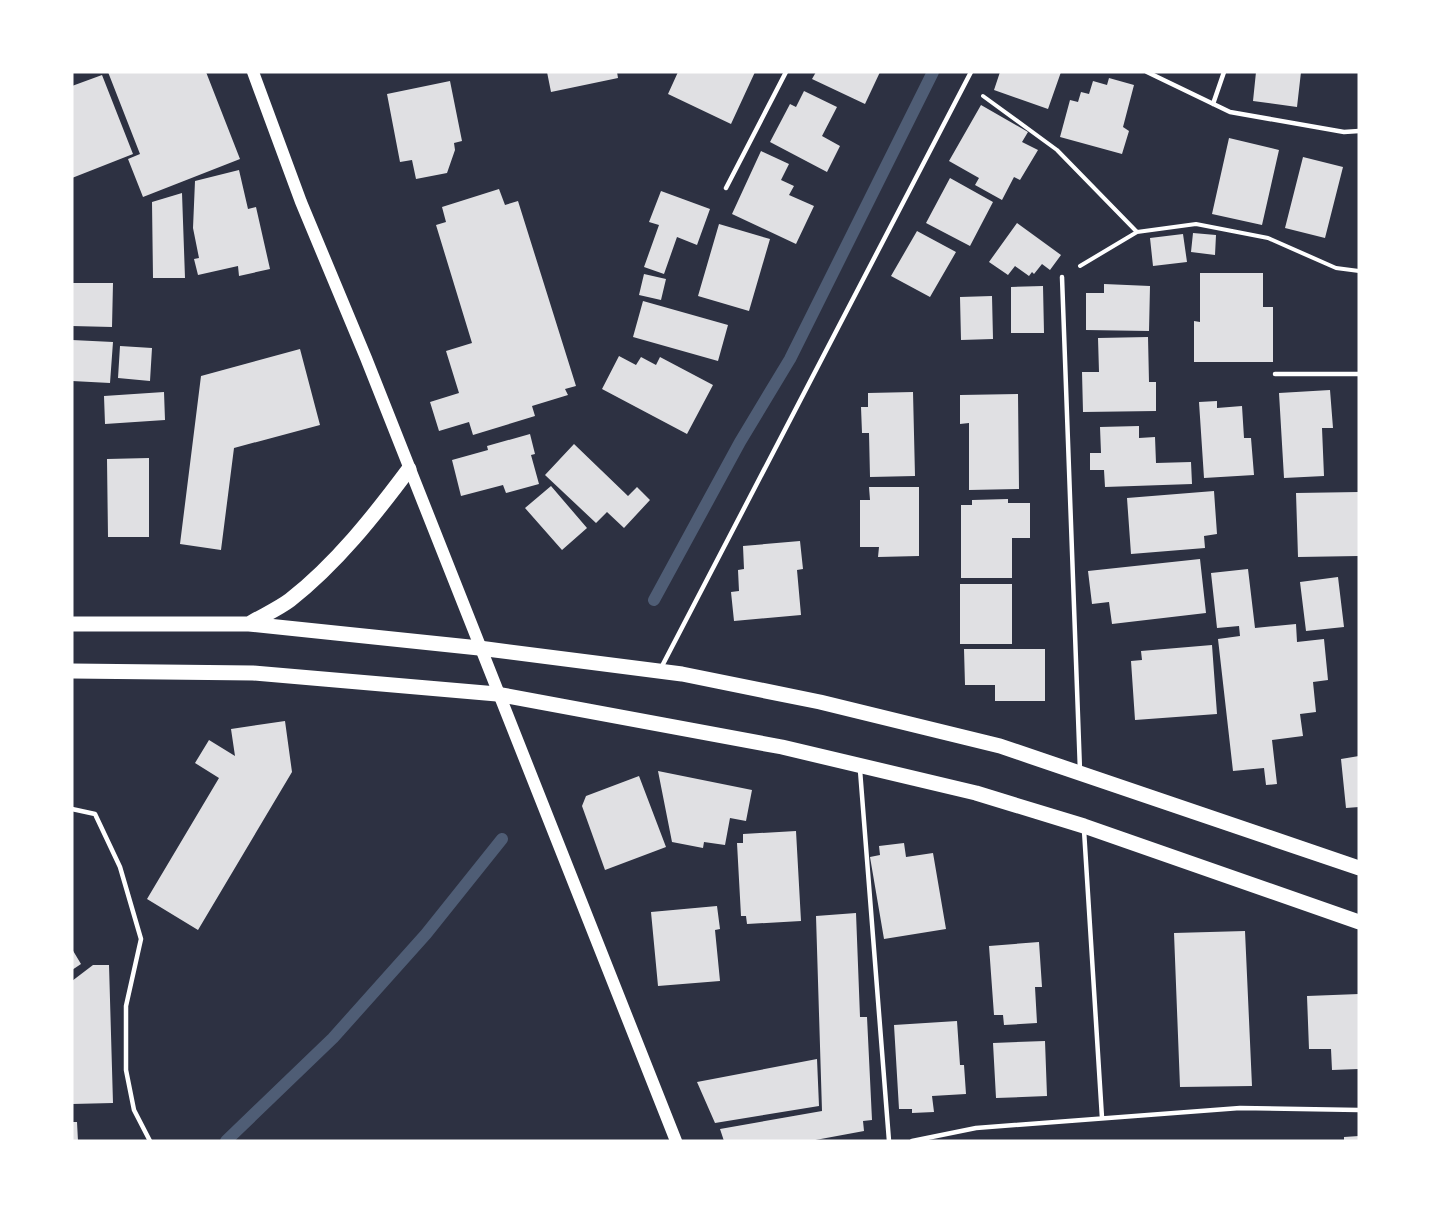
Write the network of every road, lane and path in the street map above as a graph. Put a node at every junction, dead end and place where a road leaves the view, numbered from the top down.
1 (253, 72) edge
2 (786, 72) edge
3 (971, 72) edge
4 (1147, 72) edge
5 (1224, 72) edge
6 (965, 82) junction
7 (1213, 104) junction
8 (1359, 131) edge
9 (726, 188) dead end
10 (1137, 232) junction
11 (1359, 271) edge
12 (1062, 277) joint
13 (1275, 374) dead end
14 (1359, 374) edge
15 (409, 469) junction
16 (72, 624) edge
17 (249, 624) junction
18 (479, 648) junction
19 (72, 671) edge
20 (659, 671) junction
21 (497, 694) junction
22 (860, 765) junction
23 (1081, 773) junction
24 (72, 809) edge
25 (1084, 826) junction
26 (1359, 868) edge
27 (1359, 922) edge
28 (1359, 1110) edge
29 (1102, 1118) junction
30 (150, 1141) edge
31 (676, 1141) edge
32 (889, 1141) edge
33 (912, 1141) edge

1 - 15 main road
2 - 9 lane
3 - 6 lane
4 - 7 lane
5 - 7 lane
6 - 10 path
6 - 20 lane
7 - 8 lane
10 - 11 path
10 - 12 path
12 - 23 lane
13 - 14 lane
15 - 17 main road
15 - 18 main road
16 - 17 main road
17 - 18 main road
18 - 20 main road
18 - 21 main road
19 - 21 main road
20 - 23 main road
21 - 22 main road
21 - 31 main road
22 - 25 main road
22 - 32 lane
23 - 26 main road
24 - 30 lane
25 - 27 main road
25 - 29 lane
28 - 29 lane
29 - 33 lane

